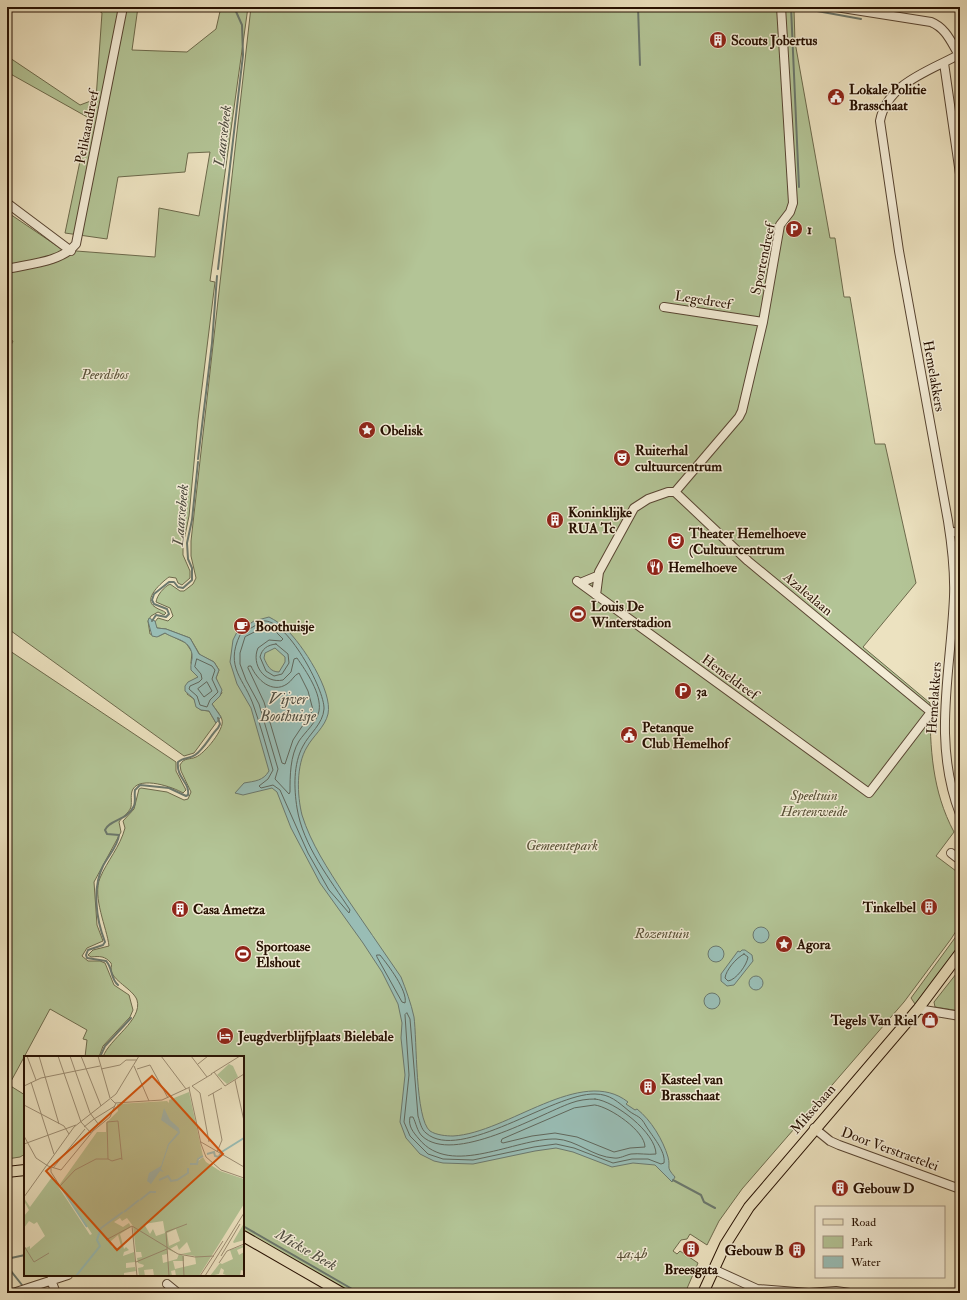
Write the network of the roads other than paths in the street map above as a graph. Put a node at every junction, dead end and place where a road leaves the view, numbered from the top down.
1 (124, 7) edge
2 (836, 7) edge
3 (781, 9) edge
4 (959, 54) edge
5 (944, 63) junction
6 (960, 174) edge
7 (7, 203) edge
8 (71, 251) junction
9 (7, 269) edge
10 (664, 307) dead end
11 (763, 322) junction
12 (675, 492) junction
13 (960, 531) edge
14 (950, 533) junction
15 (597, 576) junction
16 (596, 595) junction
17 (951, 640) junction
18 (960, 641) edge
19 (931, 712) junction
20 (944, 712) junction
21 (960, 814) edge
22 (951, 853) dead end
23 (960, 860) edge
24 (960, 953) edge
25 (918, 1009) junction
26 (960, 1016) edge
27 (814, 1128) junction
28 (24, 1170) edge
29 (7, 1172) edge
30 (960, 1189) edge
31 (244, 1237) edge
32 (713, 1269) junction
33 (65, 1276) edge
34 (51, 1280) junction
35 (167, 1284) dead end
36 (13, 1293) edge
37 (56, 1293) edge
38 (178, 1293) edge
39 (342, 1293) edge
40 (703, 1293) edge
41 (850, 1293) edge

1 - 8 street, Pelikaandreef
2 - 4 street
3 - 11 street, Sportendreef
4 - 5 street, Hemelakkers
5 - 6 street
5 - 14 street, Hemelakkers
7 - 8 street
8 - 9 street
10 - 11 street, Legedreef
11 - 12 street, Sportendreef
12 - 15 street
12 - 19 street, Azalealaan
13 - 14 street
14 - 17 street, Hemelakkers
15 - 16 street
15 - 16 street, Hemeldreef
16 - 19 street, Hemeldreef
17 - 18 street
17 - 20 street, Hemelakkers
19 - 20 street
20 - 21 street, Hemelakkers
22 - 23 street
24 - 25 main road, Miksebaan
25 - 26 street
25 - 27 main road, Miksebaan
27 - 30 street, Door Verstraetelei
27 - 32 main road, Miksebaan
28 - 29 main road
31 - 39 main road
32 - 40 main road, Miksebaan
32 - 41 street
33 - 34 street
34 - 36 street
34 - 37 street
35 - 38 street

